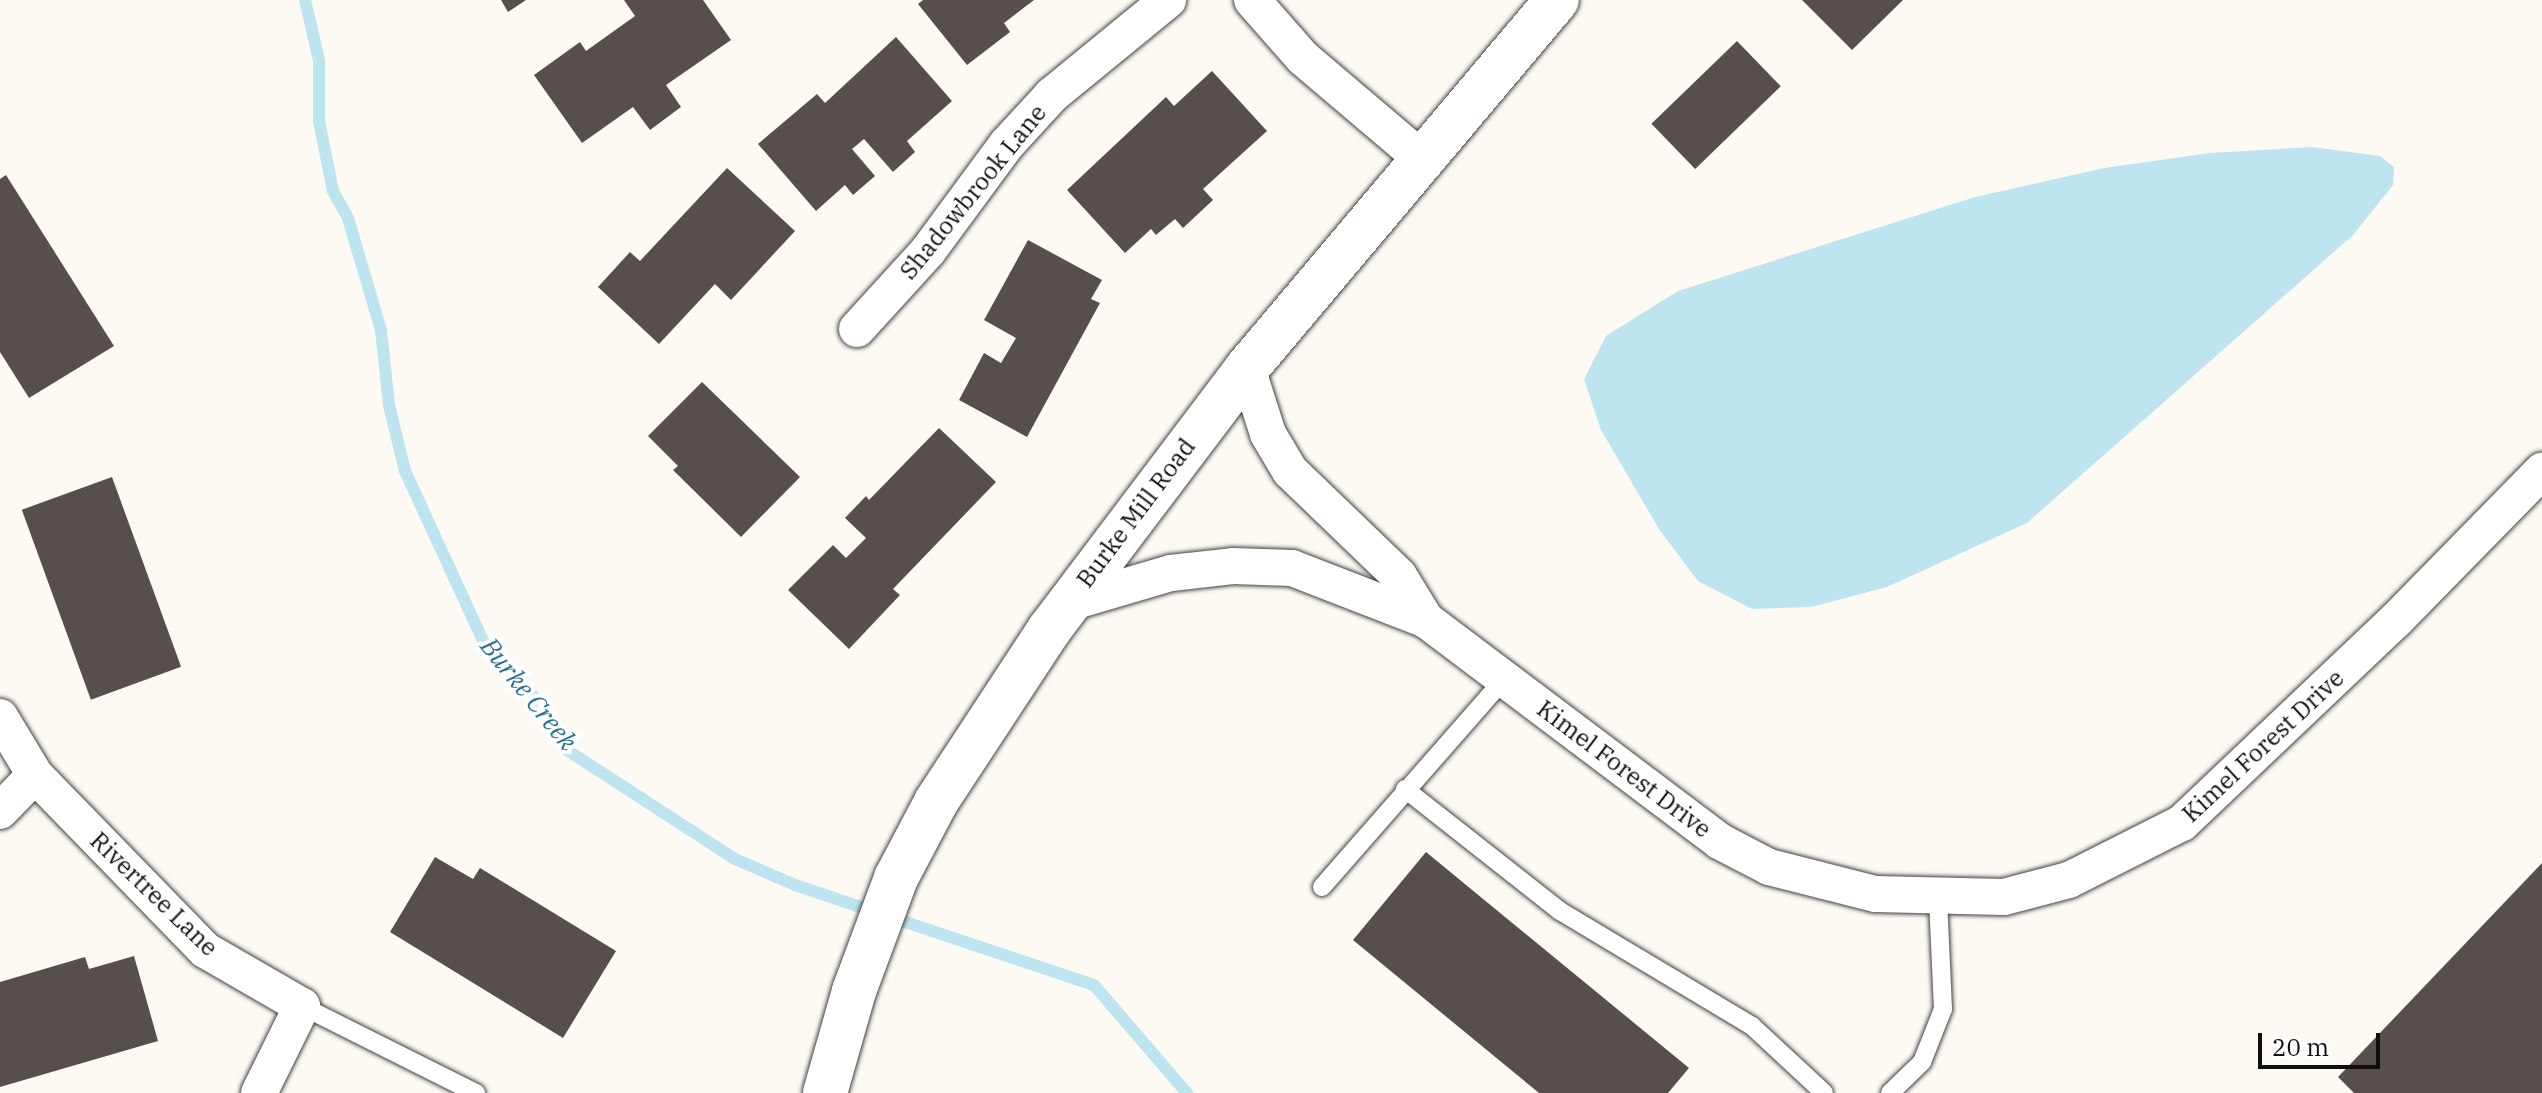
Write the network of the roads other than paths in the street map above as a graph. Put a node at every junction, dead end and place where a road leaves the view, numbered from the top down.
1 (1168, 0) edge
2 (1252, 0) edge
3 (1557, 0) edge
4 (1422, 159) junction
5 (857, 329) dead end
6 (1247, 368) junction
7 (2542, 471) edge
8 (1069, 603) junction
9 (1426, 620) junction
10 (1505, 678) junction
11 (0, 717) edge
12 (35, 775) junction
13 (1405, 789) junction
14 (0, 811) edge
15 (1322, 887) dead end
16 (1938, 899) junction
17 (302, 1006) junction
18 (259, 1093) edge
19 (476, 1093) edge
20 (825, 1093) edge
21 (1824, 1093) edge
22 (1890, 1093) edge

1 - 5 street, Shadowbrook Lane
2 - 4 street
3 - 4 street, Burke Mill Road
4 - 6 street, Burke Mill Road
6 - 8 street, Burke Mill Road
6 - 9 street, Kimel Forest Drive
7 - 16 street, Kimel Forest Drive
8 - 9 street, Kimel Forest Drive
8 - 20 street, Burke Mill Road
9 - 10 street, Kimel Forest Drive
10 - 13 lane
10 - 16 street, Kimel Forest Drive
11 - 12 street, Rivertree Lane
12 - 14 street
12 - 17 street, Rivertree Lane
13 - 15 lane
13 - 21 lane
16 - 22 lane
17 - 18 street
17 - 19 lane

